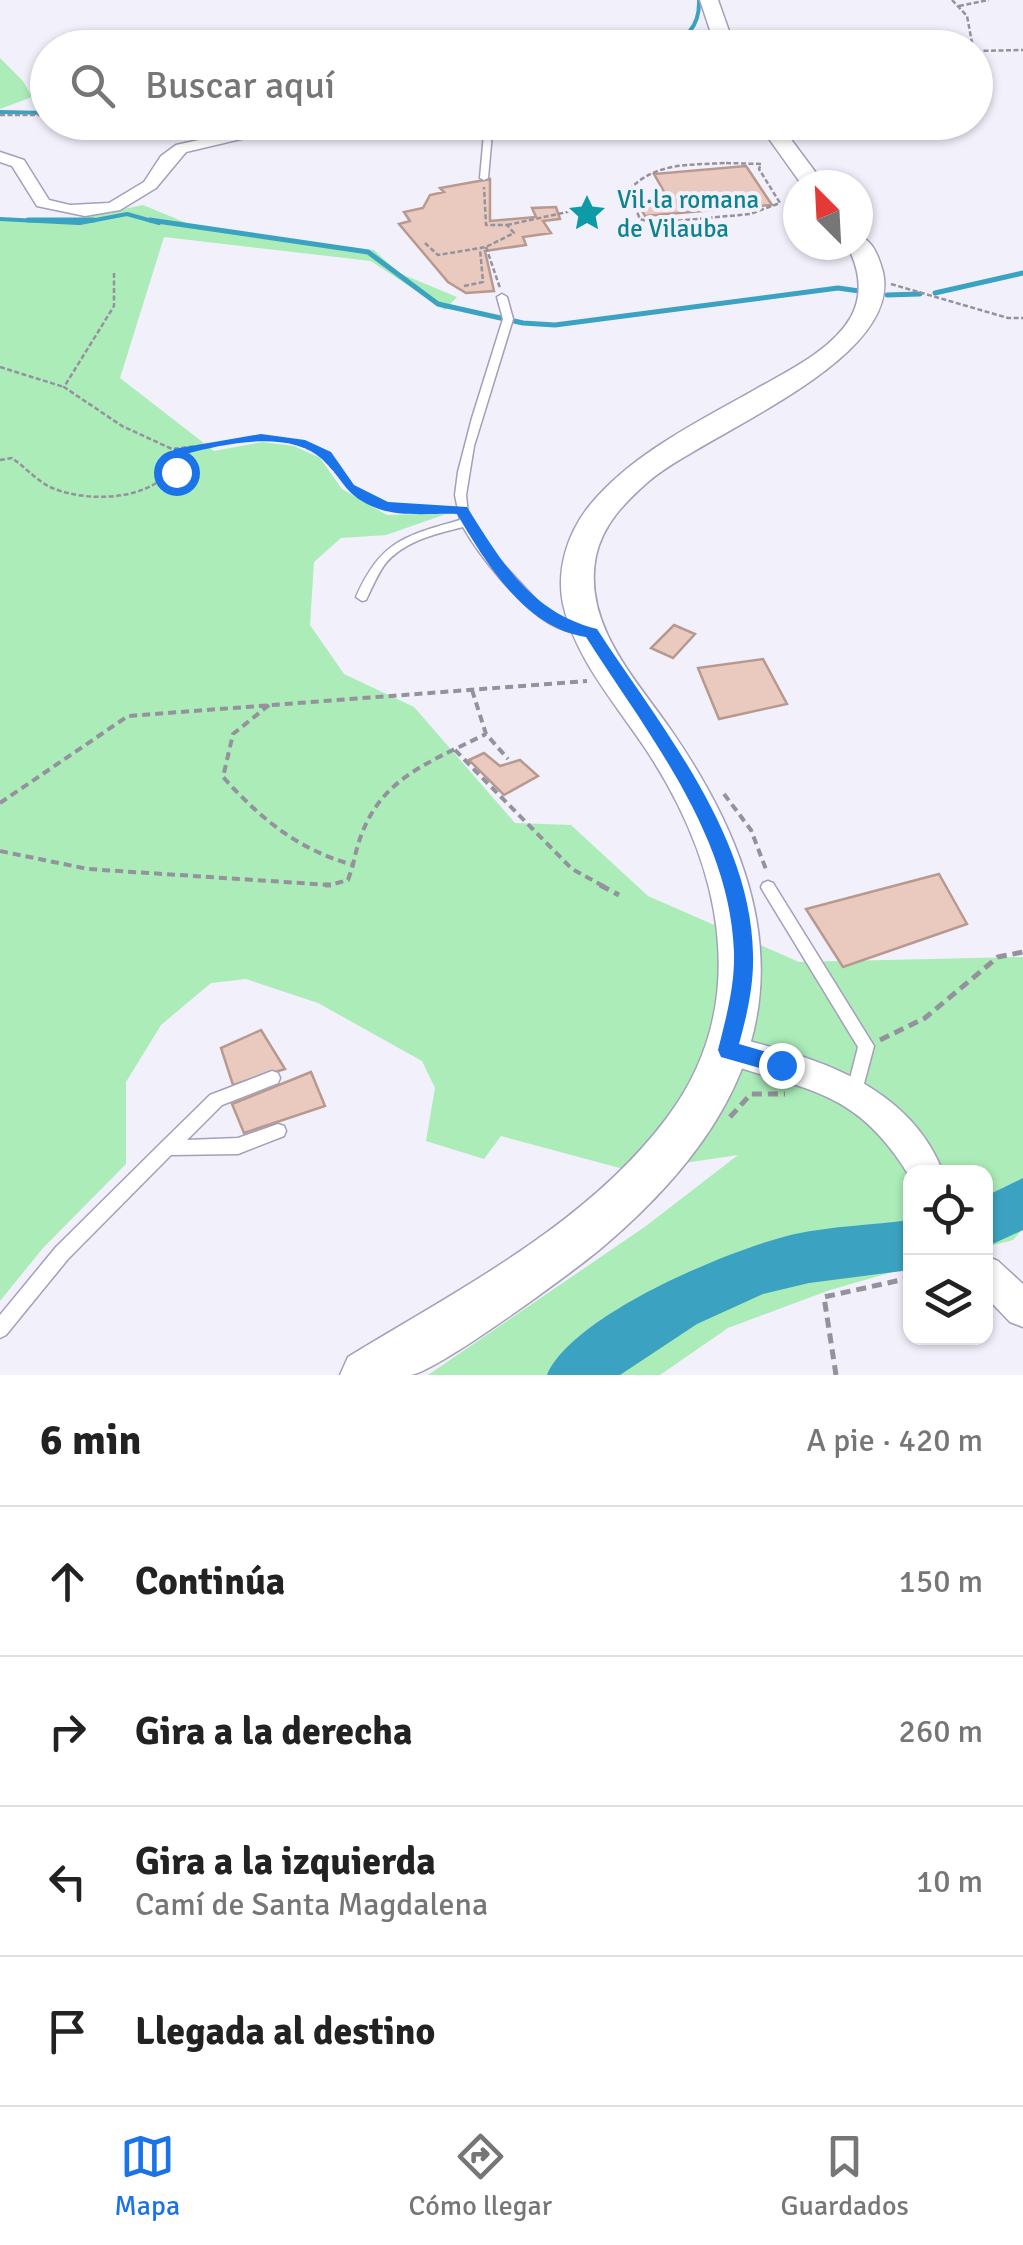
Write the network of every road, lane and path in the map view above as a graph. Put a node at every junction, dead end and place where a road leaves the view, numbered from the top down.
1 (710, 0) edge
2 (952, 0) edge
3 (989, 0) edge
4 (959, 6) junction
5 (720, 30) edge
6 (971, 30) edge
7 (993, 50) edge
8 (1023, 50) edge
9 (0, 115) edge
10 (30, 115) edge
11 (219, 140) edge
12 (487, 140) edge
13 (770, 140) edge
14 (0, 158) edge
15 (770, 159) dead end
16 (761, 164) junction
17 (799, 170) edge
18 (484, 178) joint
19 (582, 209) dead end
20 (507, 225) junction
21 (425, 242) dead end
22 (483, 247) junction
23 (864, 260) edge
24 (114, 273) dead end
25 (872, 280) junction
26 (464, 286) dead end
27 (502, 297) joint
28 (1023, 318) edge
29 (0, 367) edge
30 (64, 387) junction
31 (179, 452) junction
32 (0, 460) edge
33 (464, 516) junction
34 (362, 596) dead end
35 (591, 633) junction
36 (614, 674) junction
37 (472, 690) junction
38 (270, 705) junction
39 (486, 734) junction
40 (455, 750) junction
41 (508, 760) dead end
42 (0, 803) edge
43 (0, 851) edge
44 (353, 865) junction
45 (768, 887) dead end
46 (619, 895) dead end
47 (1023, 952) edge
48 (866, 1046) junction
49 (728, 1050) junction
50 (272, 1078) dead end
51 (856, 1090) junction
52 (799, 1094) dead end
53 (728, 1118) dead end
54 (278, 1131) dead end
55 (166, 1148) junction
56 (921, 1165) edge
57 (903, 1279) edge
58 (993, 1280) edge
59 (1023, 1309) edge
60 (0, 1329) edge
61 (366, 1375) edge
62 (836, 1375) edge

1 - 5 street
2 - 4 path
3 - 4 path
4 - 6 path
7 - 8 path
9 - 10 path
11 - 14 street
12 - 18 lane
13 - 17 street
15 - 16 path
16 - 16 path
18 - 20 path
19 - 20 path
20 - 22 path
21 - 22 path
22 - 26 path
22 - 27 path
23 - 25 street
24 - 30 path
25 - 28 path
25 - 35 street
27 - 33 lane
29 - 30 path
30 - 31 path
31 - 32 path
31 - 33 path
33 - 34 lane
33 - 35 lane
35 - 36 street
36 - 37 path
36 - 49 street
37 - 38 path
37 - 39 path
38 - 42 path
38 - 44 path
39 - 40 path
39 - 41 path
40 - 44 path
40 - 46 path
43 - 44 path
45 - 48 lane
47 - 48 path
48 - 51 lane
49 - 51 street
49 - 61 street
50 - 55 lane
51 - 56 street
52 - 53 path
54 - 55 lane
55 - 60 lane
57 - 62 path
58 - 59 street

